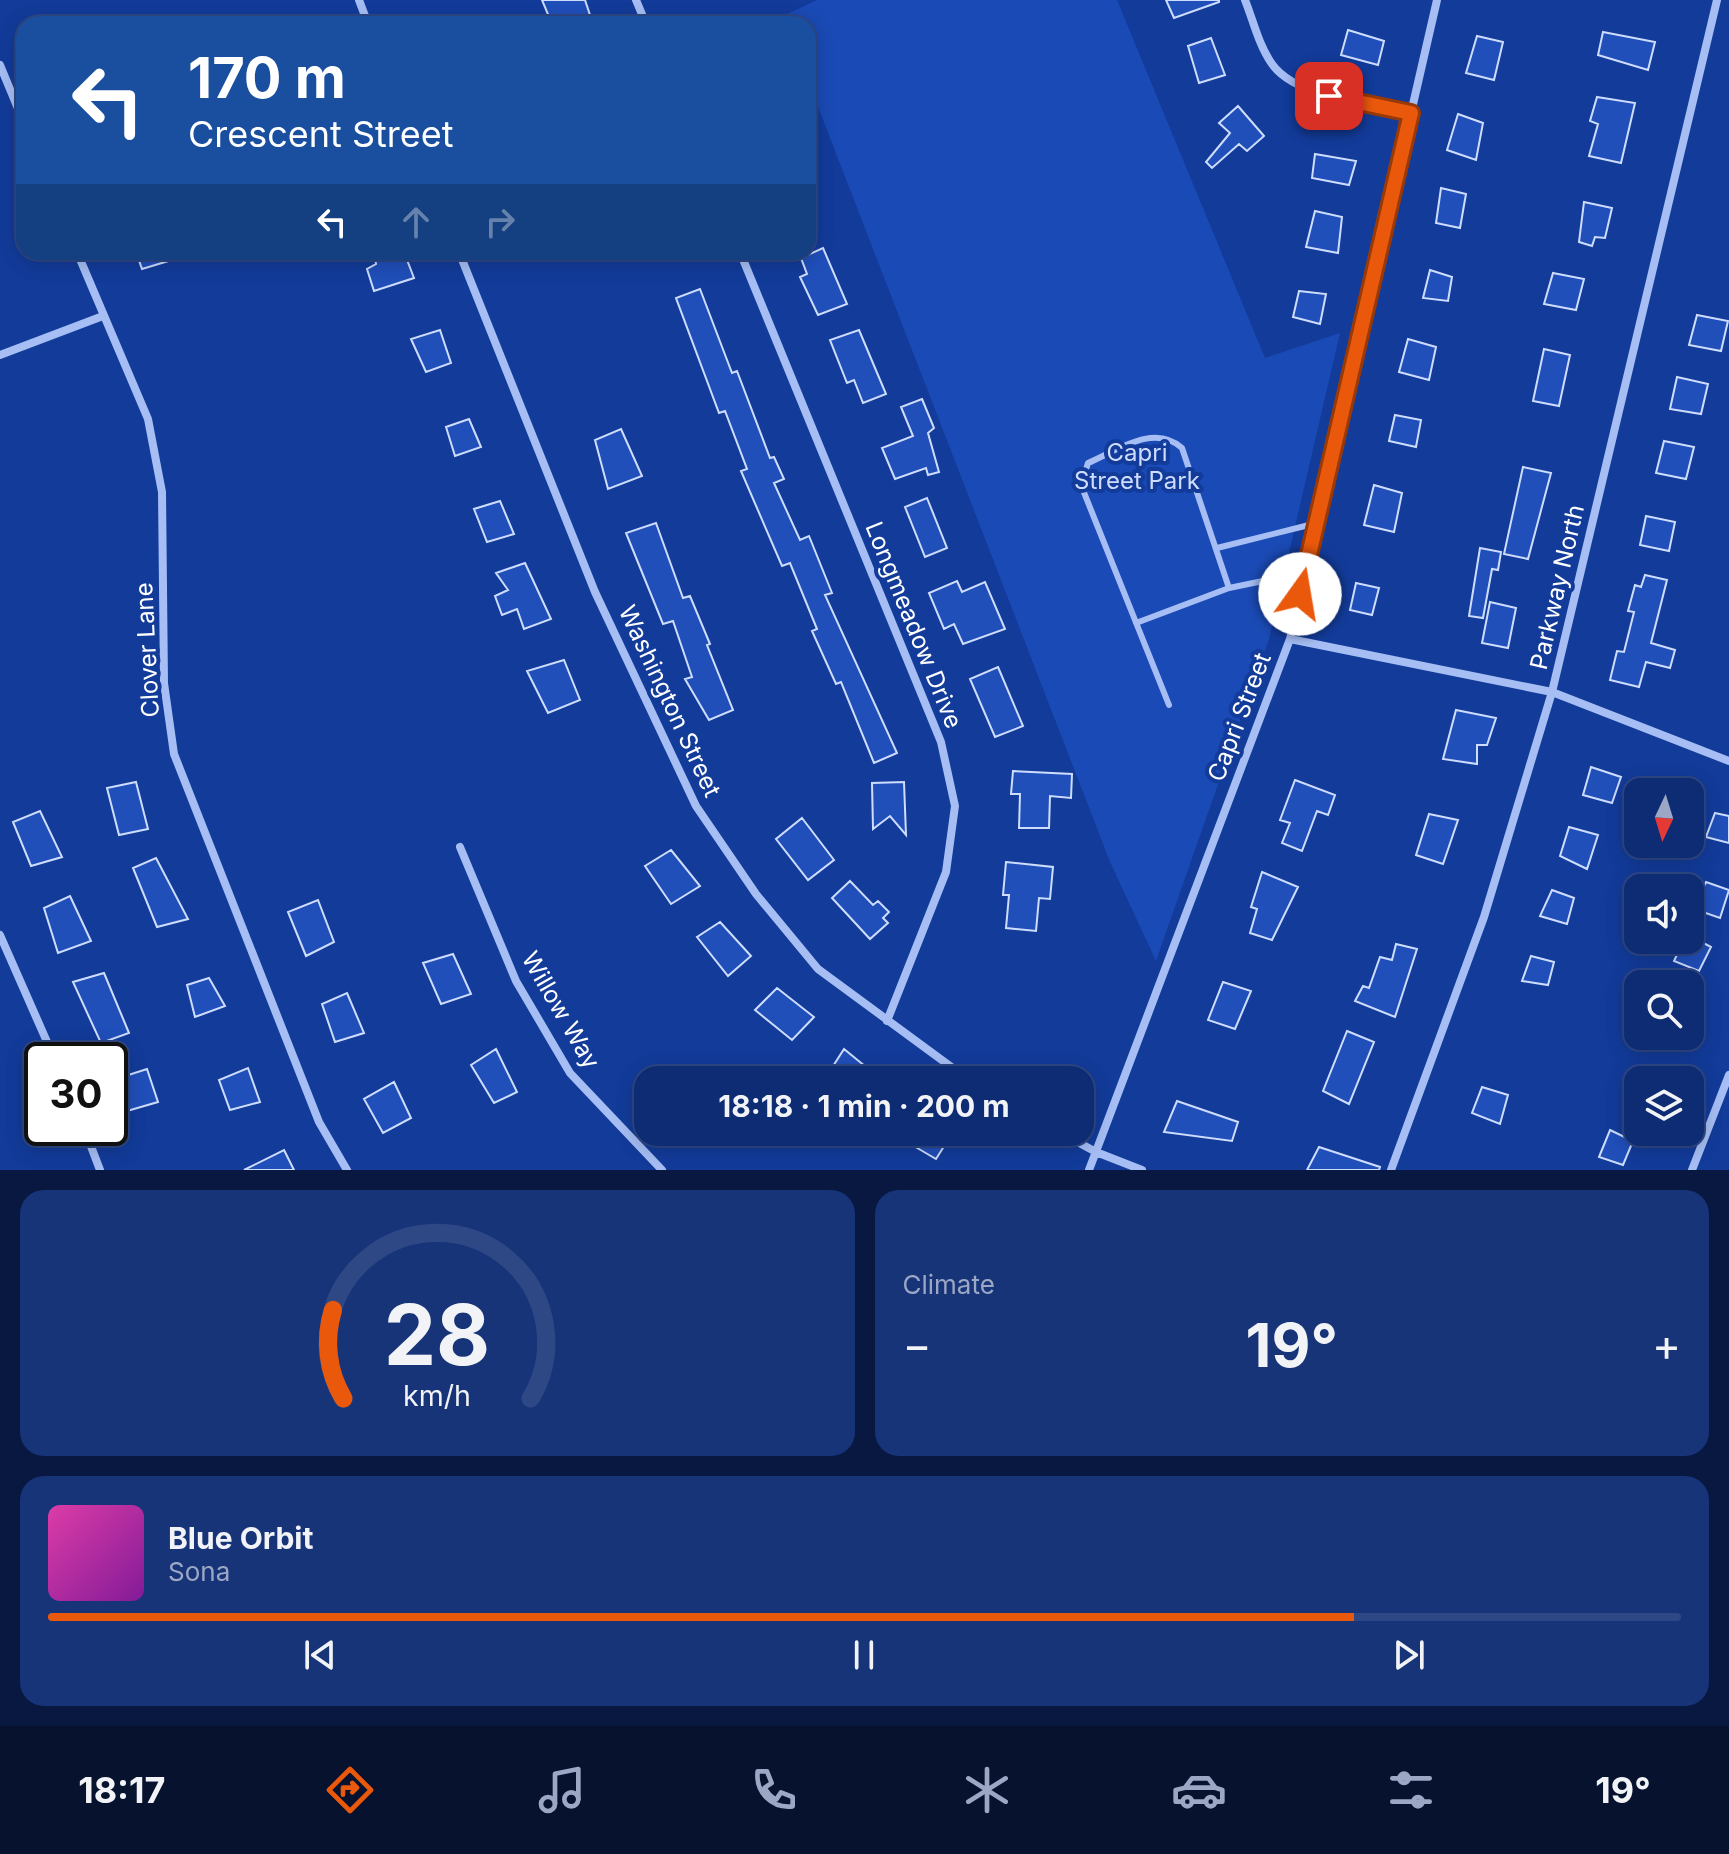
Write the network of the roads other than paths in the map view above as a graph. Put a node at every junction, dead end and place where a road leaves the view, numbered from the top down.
1 (1245, 0) edge
2 (1437, 0) edge
3 (1717, 0) edge
4 (0, 65) edge
5 (16, 104) edge
6 (1411, 113) junction
7 (80, 260) edge
8 (462, 260) edge
9 (743, 260) edge
10 (103, 316) junction
11 (0, 355) edge
12 (1317, 523) junction
13 (1217, 548) junction
14 (1306, 572) junction
15 (1229, 588) junction
16 (1136, 623) junction
17 (1290, 639) junction
18 (1552, 692) junction
19 (1169, 705) dead end
20 (1729, 761) edge
21 (460, 847) dead end
22 (0, 935) edge
23 (887, 1021) junction
24 (47, 1042) edge
25 (950, 1066) edge
26 (1729, 1075) edge
27 (91, 1146) edge
28 (1085, 1146) edge
29 (1096, 1152) junction
30 (100, 1170) edge
31 (347, 1170) edge
32 (662, 1170) edge
33 (1089, 1170) edge
34 (1142, 1170) edge
35 (1391, 1170) edge
36 (1692, 1170) edge

1 - 6 street
2 - 6 street, Capri Street
3 - 18 street, Parkway North
4 - 5 street
6 - 12 street, Capri Street
7 - 10 street, Clover Lane
8 - 23 street, Washington Street
9 - 23 street, Longmeadow Drive
10 - 11 street
10 - 31 street, Clover Lane
12 - 13 lane
12 - 14 street, Capri Street
13 - 15 lane
13 - 16 lane
14 - 15 lane
14 - 17 street, Capri Street
15 - 16 lane
16 - 19 lane
17 - 18 street
17 - 29 street, Capri Street
18 - 20 street
18 - 35 street, Parkway North
21 - 32 street, Willow Way
22 - 24 street
23 - 25 street, Washington Street
26 - 36 street
27 - 30 street
28 - 29 street
29 - 33 street, Capri Street
29 - 34 street

